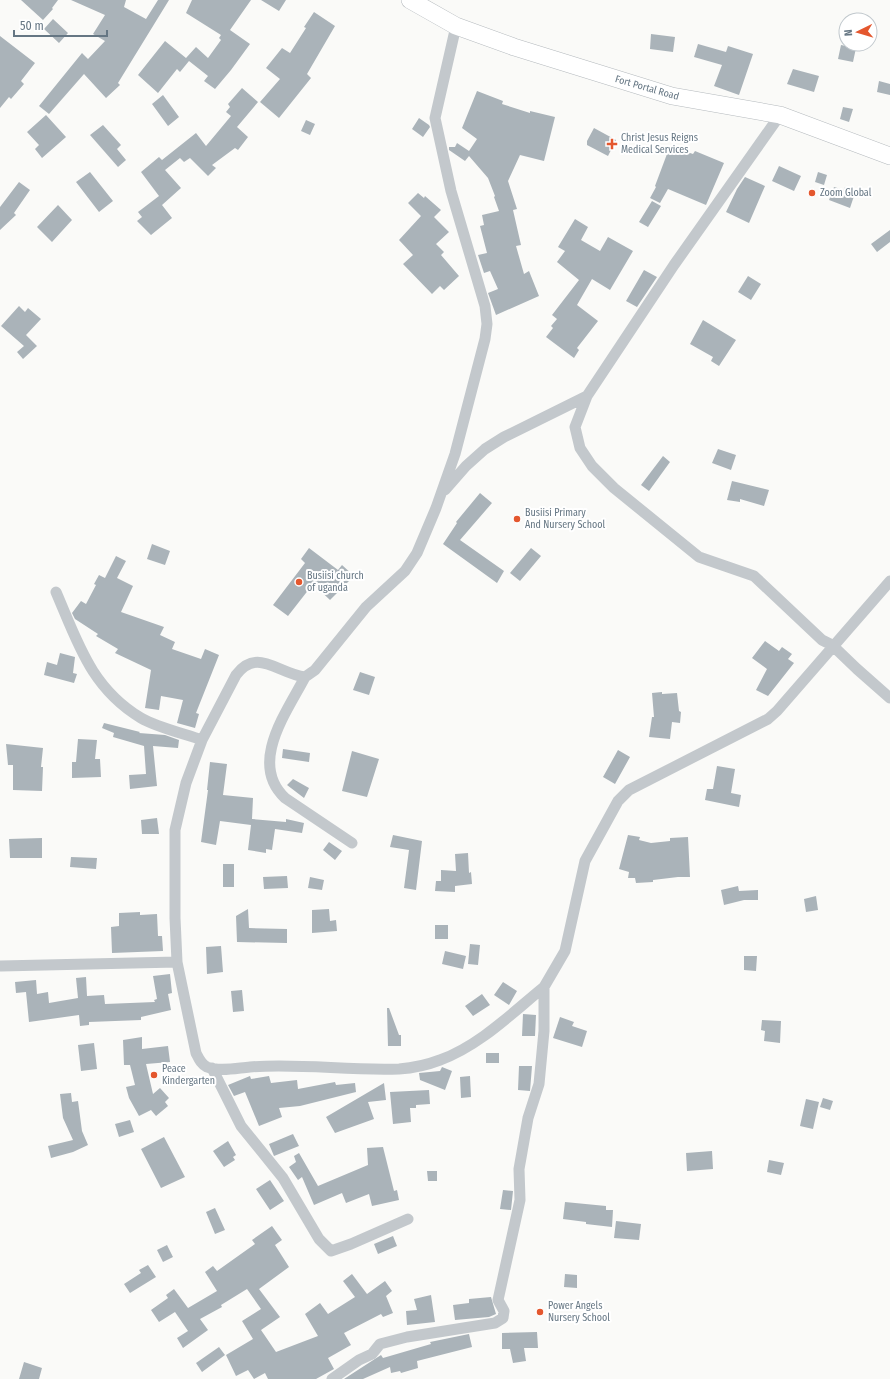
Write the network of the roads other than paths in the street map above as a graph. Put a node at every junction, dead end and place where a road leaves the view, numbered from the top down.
1 (410, 0) edge
2 (456, 26) junction
3 (780, 115) junction
4 (890, 156) edge
5 (587, 396) junction
6 (441, 495) junction
7 (890, 581) edge
8 (56, 592) dead end
9 (832, 645) junction
10 (305, 677) junction
11 (890, 698) edge
12 (202, 740) junction
13 (352, 843) dead end
14 (177, 962) junction
15 (1, 966) dead end
16 (544, 986) junction
17 (212, 1068) junction
18 (408, 1219) dead end
19 (332, 1379) edge

1 - 2 main road, Fort Portal Road
2 - 3 main road, Fort Portal Road
2 - 6 street
3 - 4 main road, Fort Portal Road
3 - 5 street
5 - 6 street
5 - 9 street
6 - 10 street
7 - 9 street
8 - 12 street
9 - 11 street
9 - 16 street
10 - 12 street
10 - 13 street
12 - 14 street
14 - 15 street
14 - 17 street
16 - 17 street
16 - 19 street
17 - 18 street

